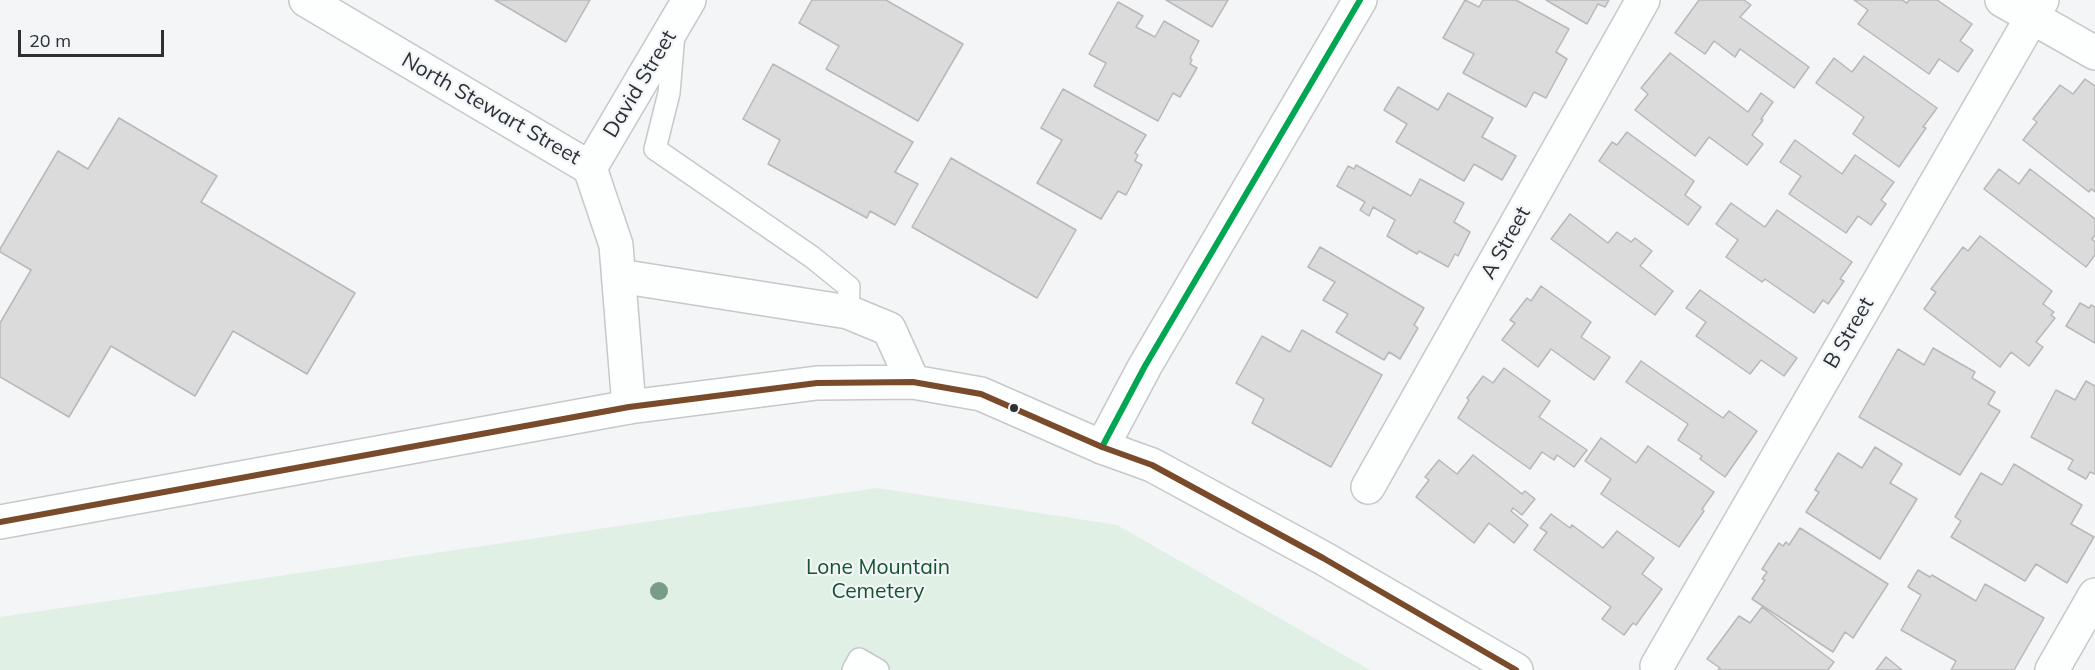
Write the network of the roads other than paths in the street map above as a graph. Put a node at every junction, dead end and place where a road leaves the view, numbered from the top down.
1 (306, 0) edge
2 (1360, 0) edge
3 (1643, 0) edge
4 (2002, 0) edge
5 (2037, 8) edge
6 (682, 12) edge
7 (2095, 53) edge
8 (590, 168) junction
9 (619, 276) junction
10 (848, 312) junction
11 (913, 382) junction
12 (629, 407) junction
13 (1102, 447) junction
14 (1368, 487) dead end
15 (0, 522) edge
16 (2095, 595) edge
17 (1657, 666) dead end
18 (853, 670) edge
19 (878, 670) edge
20 (1516, 670) edge
21 (2052, 670) edge

1 - 8 street, North Stewart Street
2 - 13 street
3 - 14 street, A Street
4 - 5 street
5 - 7 street
5 - 17 street, B Street
6 - 8 street, David Street
6 - 10 lane
8 - 9 street, North Stewart Street
9 - 10 street
9 - 12 street, North Stewart Street
10 - 11 street
11 - 12 street
11 - 13 street
12 - 15 street
13 - 20 street
16 - 21 street
18 - 19 lane

